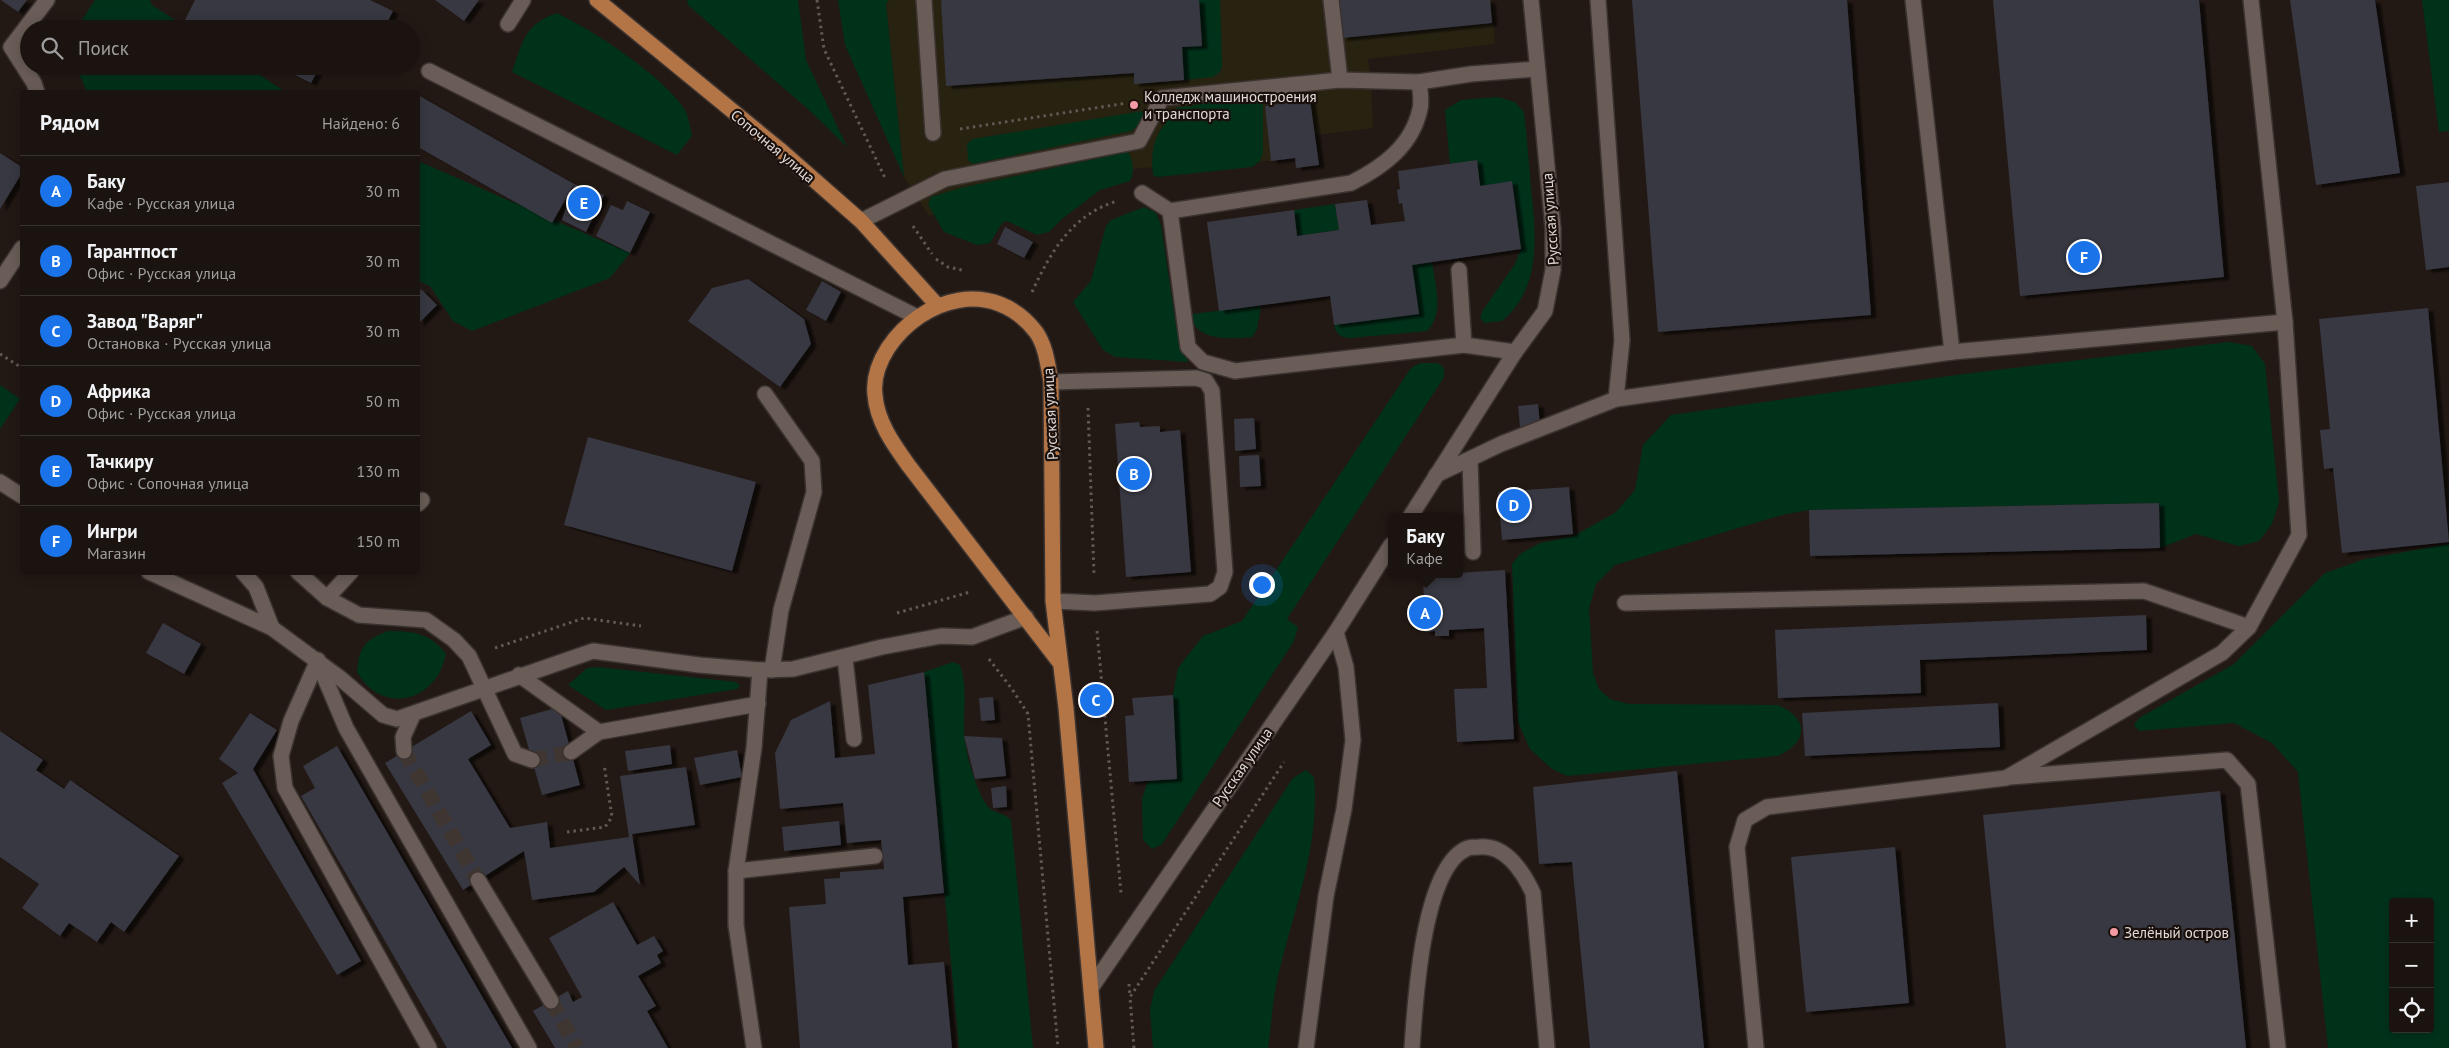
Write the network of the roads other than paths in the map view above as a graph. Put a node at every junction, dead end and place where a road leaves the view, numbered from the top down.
1 (47, 0) edge
2 (524, 0) edge
3 (597, 0) edge
4 (924, 0) edge
5 (1331, 0) edge
6 (1531, 0) edge
7 (1598, 0) edge
8 (1913, 0) edge
9 (2251, 0) edge
10 (28, 20) edge
11 (508, 24) dead end
12 (20, 29) edge
13 (6, 44) edge
14 (20, 64) edge
15 (1537, 69) junction
16 (429, 71) dead end
17 (28, 75) edge
18 (1340, 80) junction
19 (1420, 82) junction
20 (36, 90) edge
21 (933, 133) road end
22 (1142, 192) road end
23 (1170, 211) junction
24 (861, 221) junction
25 (20, 251) edge
26 (1459, 270) dead end
27 (0, 281) edge
28 (937, 305) junction
29 (917, 317) junction
30 (2285, 322) junction
31 (1464, 345) junction
32 (1515, 352) junction
33 (1952, 352) junction
34 (1051, 382) junction
35 (765, 394) dead end
36 (1616, 399) junction
37 (1470, 460) junction
38 (1436, 475) junction
39 (0, 482) edge
40 (20, 495) edge
41 (1412, 513) edge
42 (1388, 550) edge
43 (1473, 552) dead end
44 (156, 575) edge
45 (246, 575) edge
46 (301, 575) edge
47 (348, 575) edge
48 (327, 598) junction
49 (1053, 601) junction
50 (1625, 603) dead end
51 (1026, 618) junction
52 (2249, 627) junction
53 (272, 628) junction
54 (1336, 632) junction
55 (845, 658) junction
56 (318, 660) junction
57 (1060, 663) junction
58 (766, 670) junction
59 (519, 675) junction
60 (483, 687) junction
61 (758, 704) junction
62 (413, 715) junction
63 (599, 732) junction
64 (854, 739) dead end
65 (404, 751) tunnel mouth
66 (571, 752) tunnel mouth
67 (532, 760) tunnel mouth
68 (2006, 778) junction
69 (874, 856) dead end
70 (736, 871) junction
71 (478, 880) tunnel mouth
72 (1091, 988) junction
73 (551, 1001) tunnel mouth
74 (429, 1048) edge
75 (529, 1048) edge
76 (754, 1048) edge
77 (1096, 1048) edge
78 (1306, 1048) edge
79 (1412, 1048) edge
80 (1546, 1048) edge
81 (1756, 1048) edge
82 (2278, 1048) edge

1 - 10 street
2 - 11 street
3 - 24 main road, Сопочная улица
4 - 21 street
5 - 18 street
6 - 15 street, Русская улица
7 - 36 street
8 - 33 street
9 - 30 street
12 - 13 street
13 - 14 street
15 - 19 street
15 - 32 street, Русская улица
16 - 29 street
17 - 20 street
18 - 19 street
18 - 24 street
19 - 23 street
22 - 23 street
23 - 31 street
24 - 28 main road, Сопочная улица
25 - 27 street
26 - 31 street
28 - 29 main road, Русская улица
28 - 34 main road, Русская улица
29 - 51 main road, Русская улица
30 - 33 street
30 - 52 street
31 - 32 street
32 - 38 street, Русская улица
33 - 36 street
34 - 49 main road, Русская улица
34 - 49 street
35 - 58 street
36 - 37 street
37 - 38 street
37 - 43 street
38 - 41 street, Русская улица
39 - 40 street
42 - 54 street, Русская улица
44 - 53 street
45 - 53 street
46 - 48 street
47 - 48 street
48 - 60 street
49 - 57 main road, Русская улица
50 - 52 street
51 - 55 street
51 - 57 main road, Русская улица
52 - 68 street
53 - 56 street
54 - 72 street, Русская улица
54 - 78 street
55 - 58 street
55 - 64 street
56 - 62 street
56 - 74 street
56 - 75 street
57 - 72 main road, Русская улица
58 - 59 street
58 - 61 street
59 - 60 street
59 - 63 street
60 - 62 street
60 - 67 street
61 - 63 street
61 - 70 street
62 - 65 street
63 - 66 street
68 - 81 street
68 - 82 street
69 - 70 street
70 - 76 street
71 - 73 street
72 - 77 main road, Русская улица
79 - 80 street

